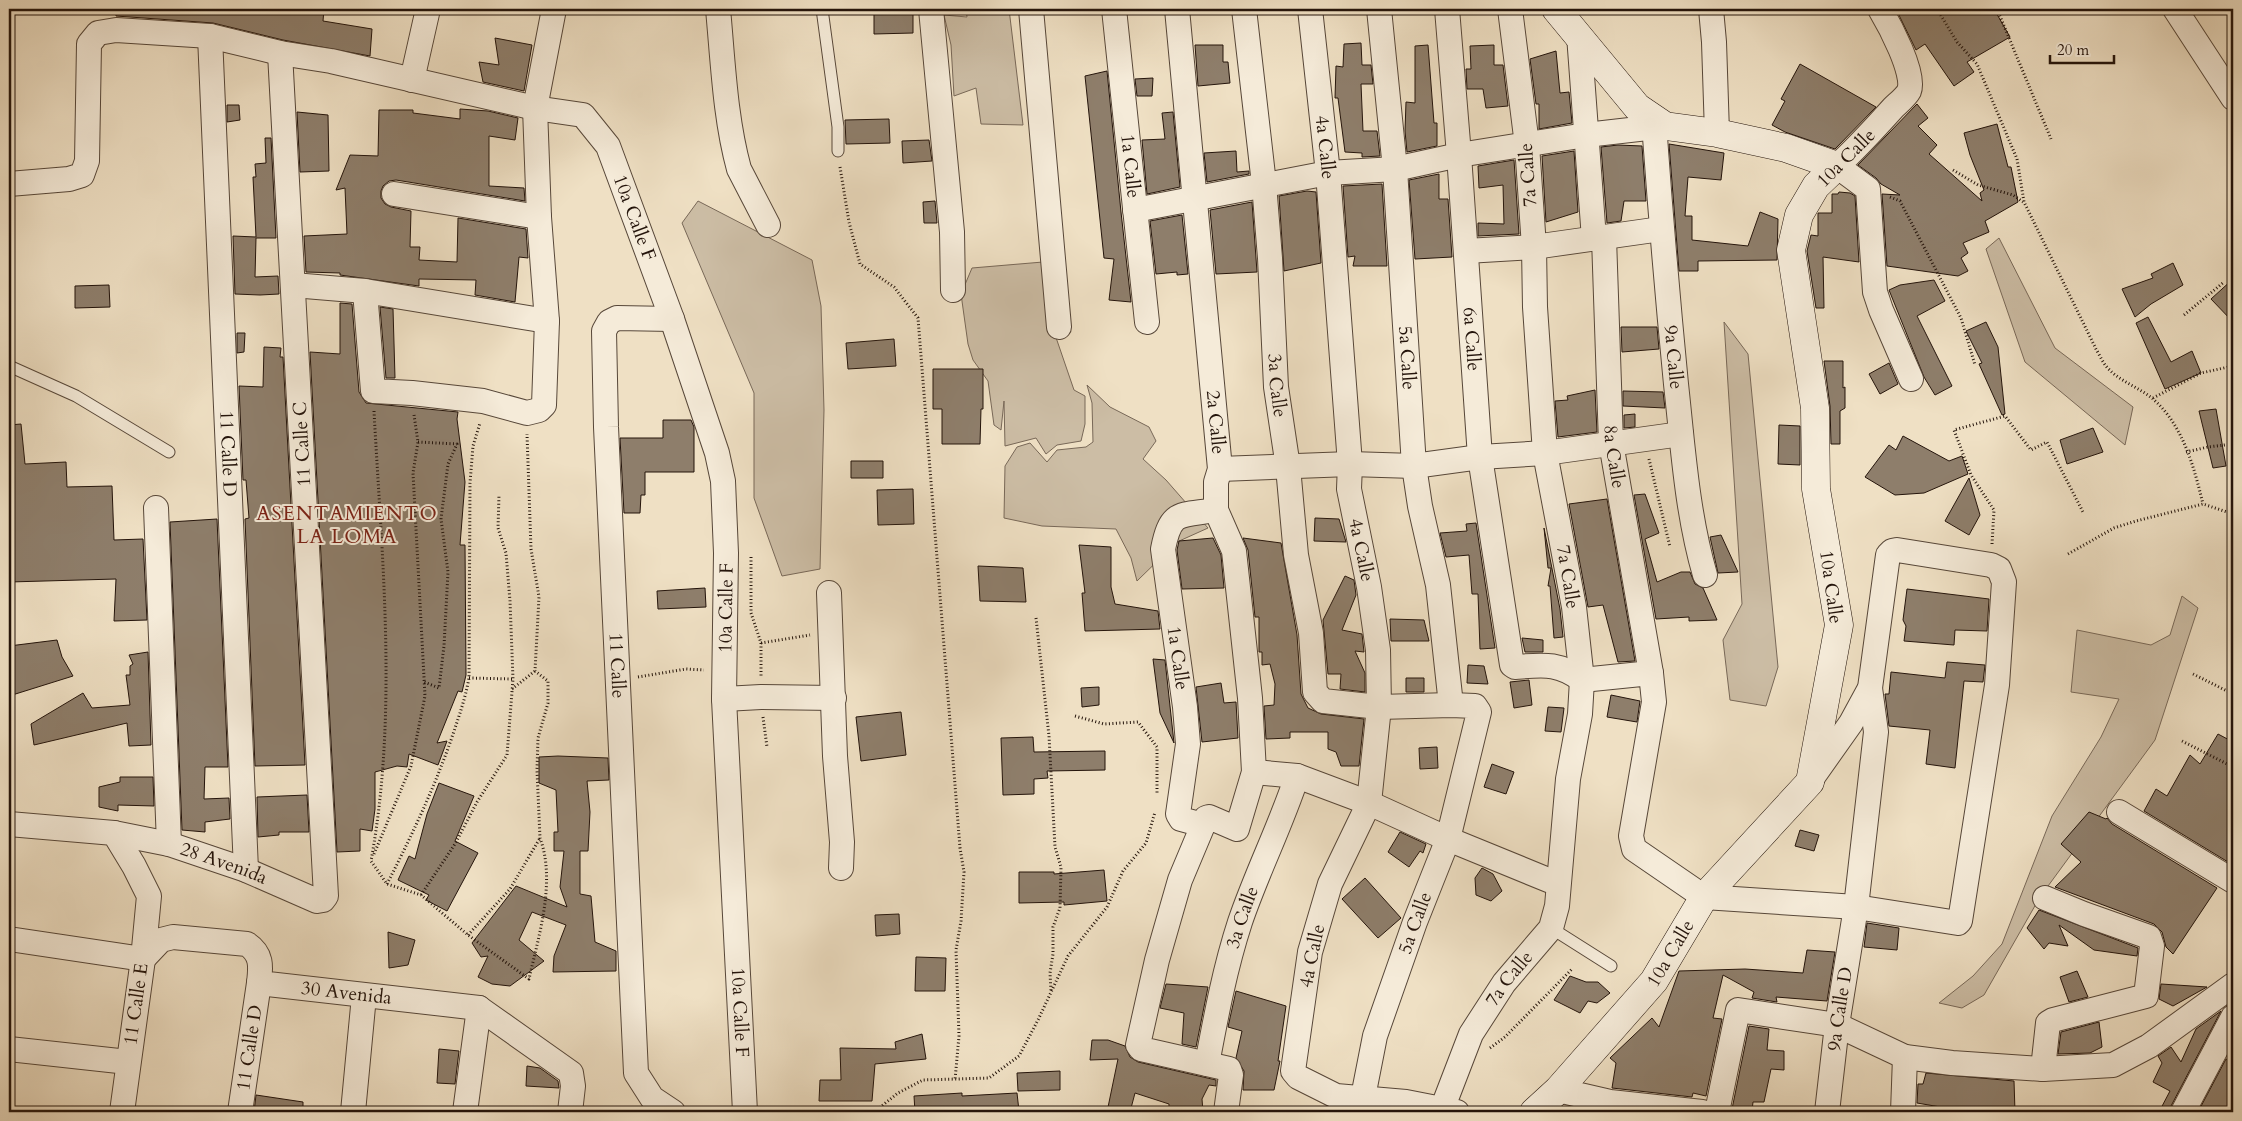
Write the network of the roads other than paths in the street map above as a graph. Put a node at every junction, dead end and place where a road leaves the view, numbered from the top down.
1 (428, 9) edge
2 (554, 9) edge
3 (718, 9) edge
4 (822, 9) edge
5 (931, 9) edge
6 (1031, 9) edge
7 (1114, 9) edge
8 (1177, 9) edge
9 (1244, 9) edge
10 (1310, 9) edge
11 (1379, 9) edge
12 (1447, 9) edge
13 (1510, 9) edge
14 (1556, 9) edge
15 (1711, 9) edge
16 (1880, 9) edge
17 (2175, 9) edge
18 (1579, 35) junction
19 (210, 36) junction
20 (280, 53) junction
21 (412, 80) junction
22 (2233, 98) edge
23 (535, 108) junction
24 (1660, 131) junction
25 (1717, 133) junction
26 (1586, 135) junction
27 (1526, 145) junction
28 (838, 151) road end
29 (1459, 155) junction
30 (1837, 166) junction
31 (1395, 169) junction
32 (1328, 173) junction
33 (9, 184) edge
34 (1264, 184) junction
35 (394, 194) dead end
36 (1196, 198) junction
37 (1135, 210) junction
38 (539, 217) junction
39 (768, 225) dead end
40 (1661, 229) junction
41 (1599, 239) junction
42 (1534, 247) junction
43 (1466, 251) junction
44 (293, 285) junction
45 (953, 290) dead end
46 (365, 291) junction
47 (672, 319) junction
48 (547, 321) junction
49 (1147, 322) dead end
50 (1059, 326) dead end
51 (9, 366) edge
52 (1911, 379) dead end
53 (1681, 434) junction
54 (1611, 443) junction
55 (169, 452) dead end
56 (1545, 453) junction
57 (1480, 457) junction
58 (1350, 464) junction
59 (1288, 466) junction
60 (1414, 466) junction
61 (1220, 469) junction
62 (156, 508) dead end
63 (1216, 510) junction
64 (1706, 575) dead end
65 (829, 593) dead end
66 (1582, 680) junction
67 (1652, 681) junction
68 (1870, 688) junction
69 (834, 698) junction
70 (724, 699) junction
71 (1451, 705) junction
72 (1379, 707) junction
73 (1254, 772) junction
74 (1297, 776) junction
75 (1810, 782) junction
76 (1369, 803) junction
77 (2119, 812) dead end
78 (1206, 821) junction
79 (9, 824) edge
80 (114, 833) junction
81 (1448, 839) junction
82 (169, 844) junction
83 (840, 868) dead end
84 (246, 870) junction
85 (2233, 881) edge
86 (1558, 884) junction
87 (326, 896) joint
88 (1704, 897) junction
89 (2045, 898) dead end
90 (1856, 907) junction
91 (1551, 928) junction
92 (9, 939) edge
93 (143, 959) junction
94 (1611, 966) dead end
95 (259, 983) junction
96 (2233, 985) edge
97 (364, 996) junction
98 (479, 1008) junction
99 (2233, 1017) edge
100 (1837, 1025) junction
101 (9, 1049) edge
102 (1905, 1057) junction
103 (128, 1062) junction
104 (1208, 1064) junction
105 (2043, 1069) junction
106 (1558, 1090) junction
107 (1363, 1097) junction
108 (1335, 1104) edge
109 (1610, 1107) edge
110 (1446, 1111) edge
111 (122, 1112) edge
112 (240, 1112) edge
113 (353, 1112) edge
114 (465, 1112) edge
115 (570, 1112) edge
116 (672, 1112) edge
117 (745, 1112) edge
118 (1226, 1112) edge
119 (1534, 1112) edge
120 (1702, 1112) edge
121 (1717, 1112) edge
122 (1827, 1112) edge
123 (1903, 1112) edge
124 (2183, 1112) edge

1 - 21 street
2 - 23 street
3 - 39 street
4 - 28 lane
5 - 45 street
6 - 50 street
7 - 37 street, 1a Calle
8 - 36 street, 2a Calle
9 - 34 street, 3a Calle
10 - 32 street, 4a Calle
11 - 31 street, 5a Calle
12 - 29 street, 6a Calle
13 - 27 street, 7a Calle
14 - 18 street
15 - 25 street
16 - 30 street, 10a Calle
17 - 22 street
18 - 24 street
18 - 26 street, 8a Calle
19 - 20 street
19 - 33 street
19 - 84 street, 11 Calle D
20 - 21 street
20 - 44 street, 11 Calle C
21 - 23 street
23 - 38 street
23 - 47 street, 10a Calle F
24 - 25 street
24 - 26 street
24 - 40 street, 9a Calle
25 - 30 street
26 - 27 street
26 - 41 street, 8a Calle
27 - 29 street
27 - 42 street, 7a Calle
29 - 31 street
29 - 43 street, 6a Calle
30 - 52 street
30 - 75 street, 10a Calle
31 - 32 street
31 - 60 street, 5a Calle
32 - 34 street
32 - 58 street, 4a Calle
34 - 36 street
34 - 59 street, 3a Calle
35 - 38 street
36 - 37 street
36 - 61 street, 2a Calle
37 - 49 street, 1a Calle
38 - 48 street
40 - 41 street
40 - 53 street, 9a Calle
41 - 42 street
41 - 54 street, 8a Calle
42 - 43 street
42 - 56 street, 7a Calle
43 - 57 street, 6a Calle
44 - 46 street
44 - 87 street, 11 Calle C
46 - 48 street
46 - 48 street
47 - 70 street, 10a Calle F
47 - 116 street, 11 Calle
51 - 55 lane
53 - 54 street
53 - 64 street, 9a Calle
54 - 56 street
54 - 67 street, 8a Calle
56 - 57 street
56 - 66 street, 7a Calle
57 - 60 street
57 - 66 street, 6a Calle
58 - 59 street
58 - 60 street
58 - 72 street, 4a Calle
59 - 61 street
59 - 72 street, 3a Calle
60 - 71 street, 5a Calle
61 - 63 street, 2a Calle
62 - 82 street
63 - 73 street, 2a Calle
63 - 78 street, 1a Calle
65 - 69 street
66 - 67 street
66 - 86 street, 7a Calle
67 - 88 street, 8a Calle
68 - 75 street
68 - 90 street, 9a Calle D
68 - 90 street
69 - 70 street
69 - 83 street
70 - 117 street, 10a Calle F
71 - 72 street, 3a Calle
71 - 81 street, 5a Calle
72 - 76 street, 4a Calle
73 - 74 street
73 - 78 street, 2a Calle
74 - 76 street
74 - 104 street, 3a Calle
75 - 88 street, 10a Calle
76 - 81 street
76 - 108 street, 4a Calle
77 - 85 street
78 - 104 street
79 - 80 street, 28 Avenida
80 - 82 street, 28 Avenida
80 - 93 street, 11 Calle E
81 - 86 street
81 - 107 street, 5a Calle
82 - 84 street, 28 Avenida
84 - 87 street, 28 Avenida
86 - 91 street, 7a Calle
88 - 90 street
88 - 106 street, 10a Calle
89 - 105 street
90 - 100 street, 9a Calle D
91 - 94 lane
91 - 110 street, 7a Calle
92 - 93 street
93 - 95 street
93 - 103 street, 11 Calle E
95 - 97 street, 30 Avenida
95 - 112 street, 11 Calle D
96 - 105 street
97 - 98 street, 30 Avenida
97 - 113 street
98 - 114 street
98 - 115 street, 30 Avenida
99 - 124 street
100 - 102 street
100 - 121 street
100 - 122 street, 9a Calle D
101 - 103 street
102 - 105 street
102 - 123 street
103 - 111 street, 11 Calle E
104 - 118 street
106 - 109 street
106 - 119 street, 10a Calle
107 - 108 street
107 - 110 street
109 - 120 street

